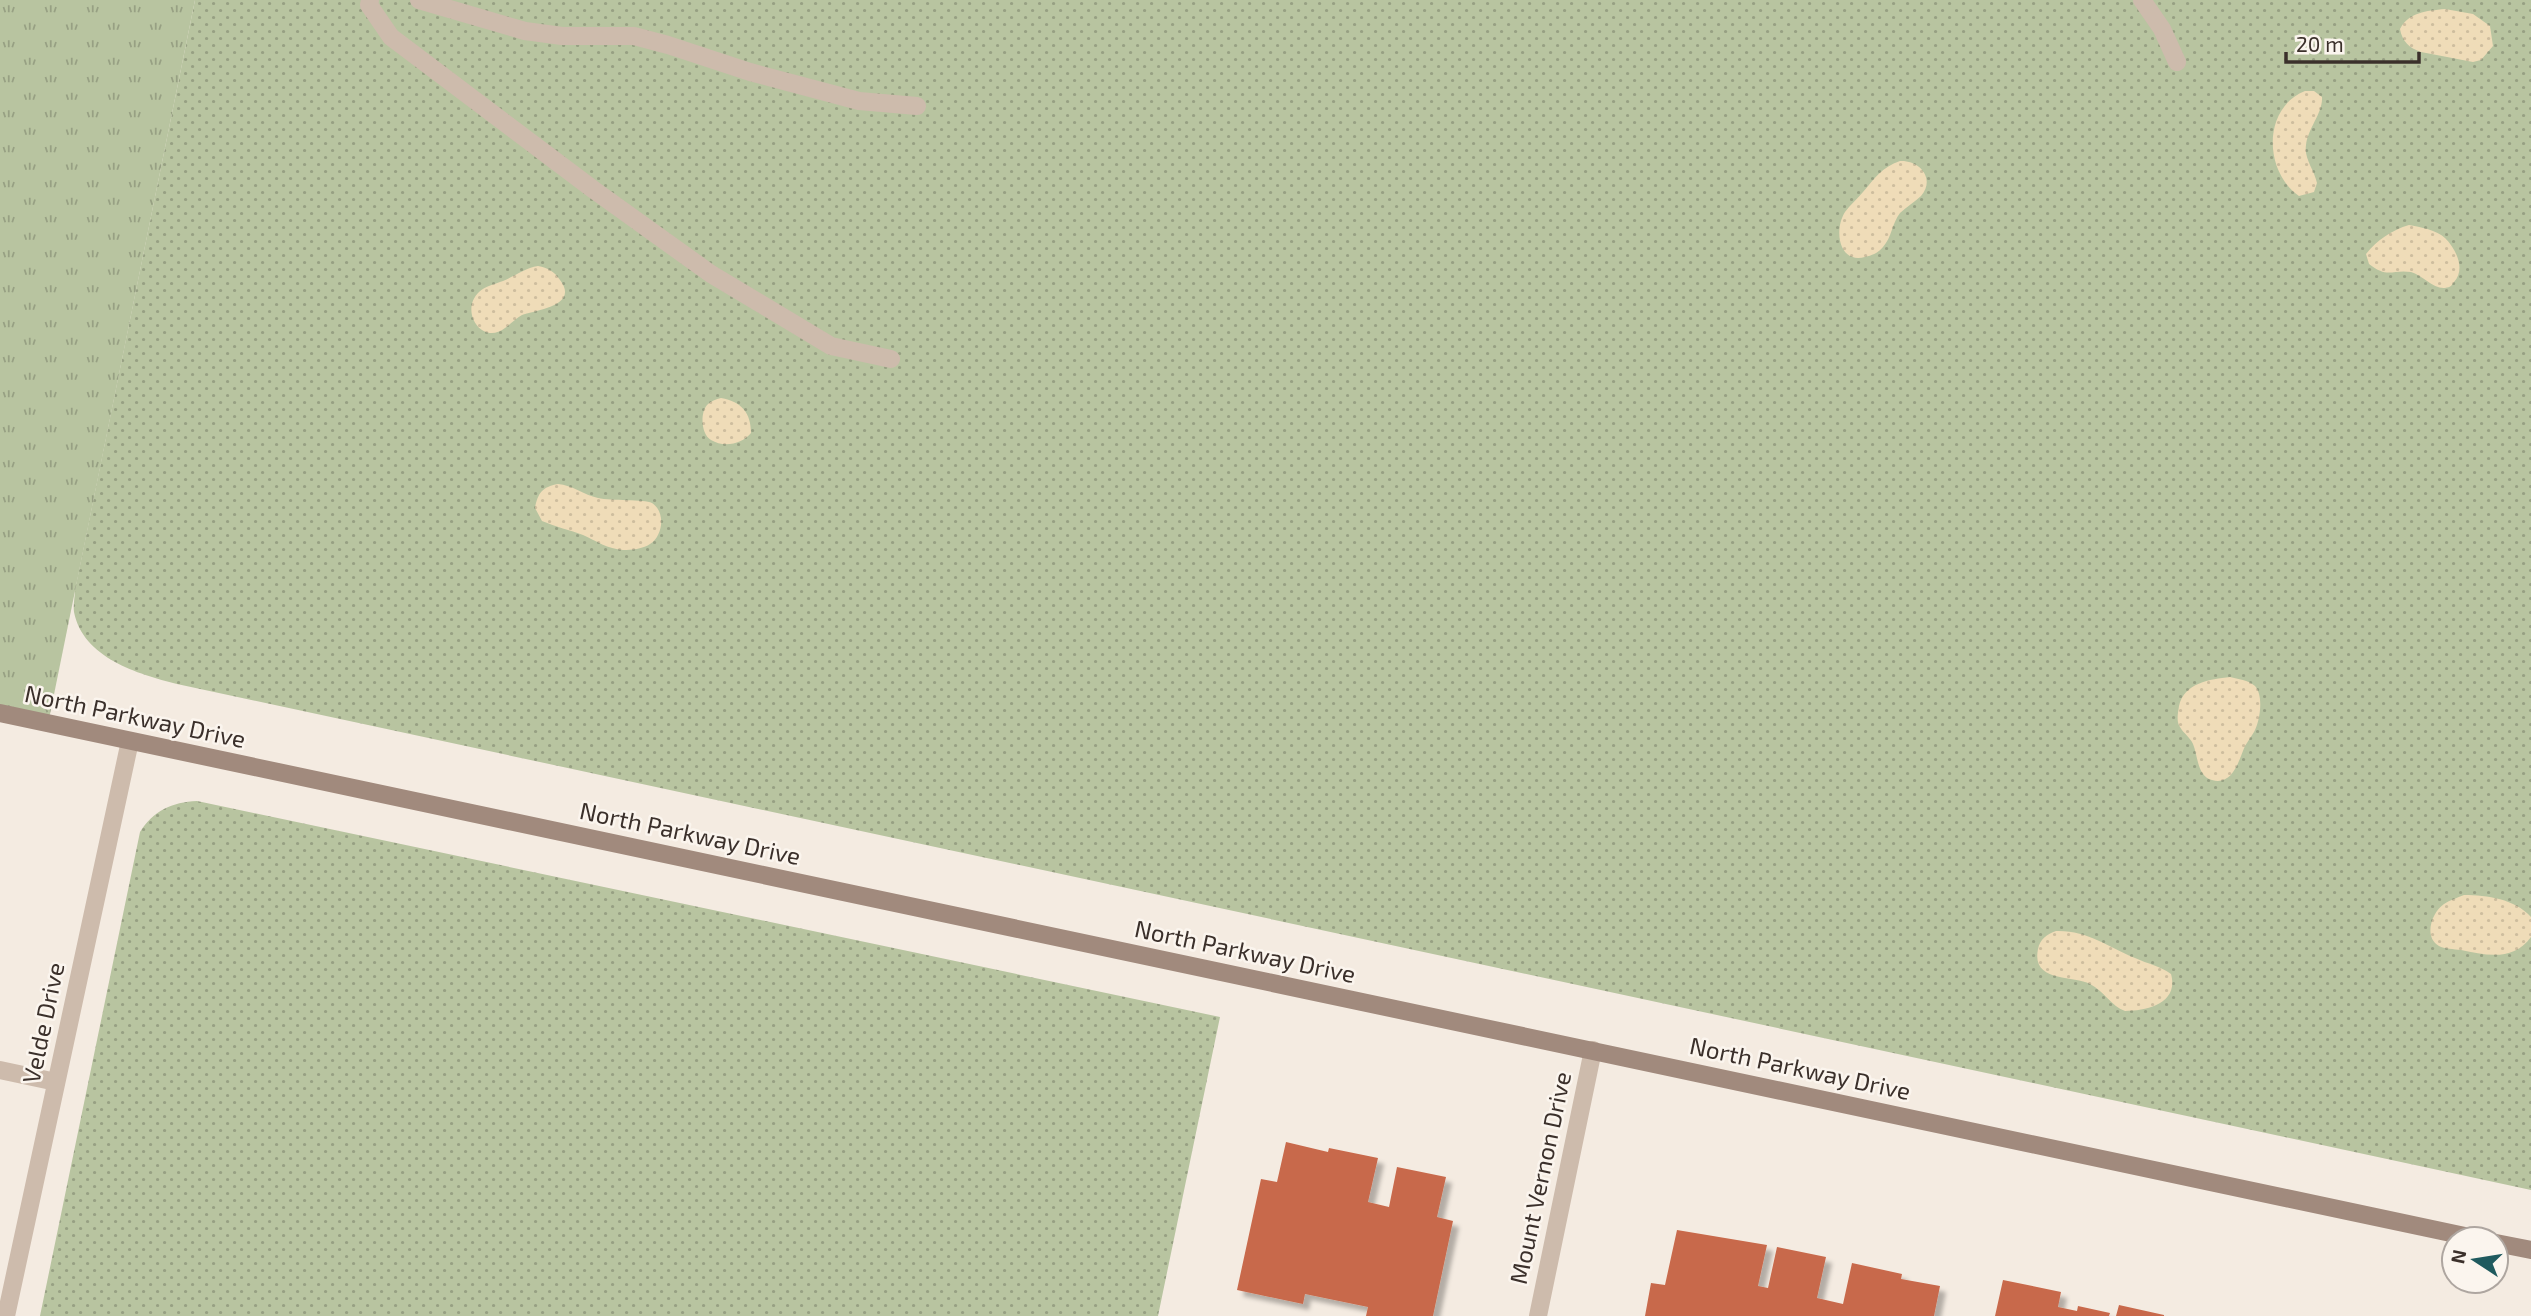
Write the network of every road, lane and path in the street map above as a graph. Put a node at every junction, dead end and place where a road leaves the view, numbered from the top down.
1 (370, 0) edge
2 (419, 0) edge
3 (2142, 0) edge
4 (2177, 62) dead end
5 (917, 106) dead end
6 (891, 359) dead end
7 (0, 713) edge
8 (130, 741) junction
9 (1593, 1050) junction
10 (0, 1070) edge
11 (56, 1082) junction
12 (2440, 1231) edge
13 (2510, 1245) edge
14 (2531, 1250) edge
15 (6, 1316) edge
16 (1538, 1316) edge

1 - 6 street
2 - 5 street
3 - 4 street
7 - 8 main road, North Parkway Drive
8 - 9 main road, North Parkway Drive
8 - 11 street, Velde Drive
9 - 12 main road, North Parkway Drive
9 - 16 street, Mount Vernon Drive
10 - 11 street
11 - 15 street, Velde Drive
13 - 14 main road

